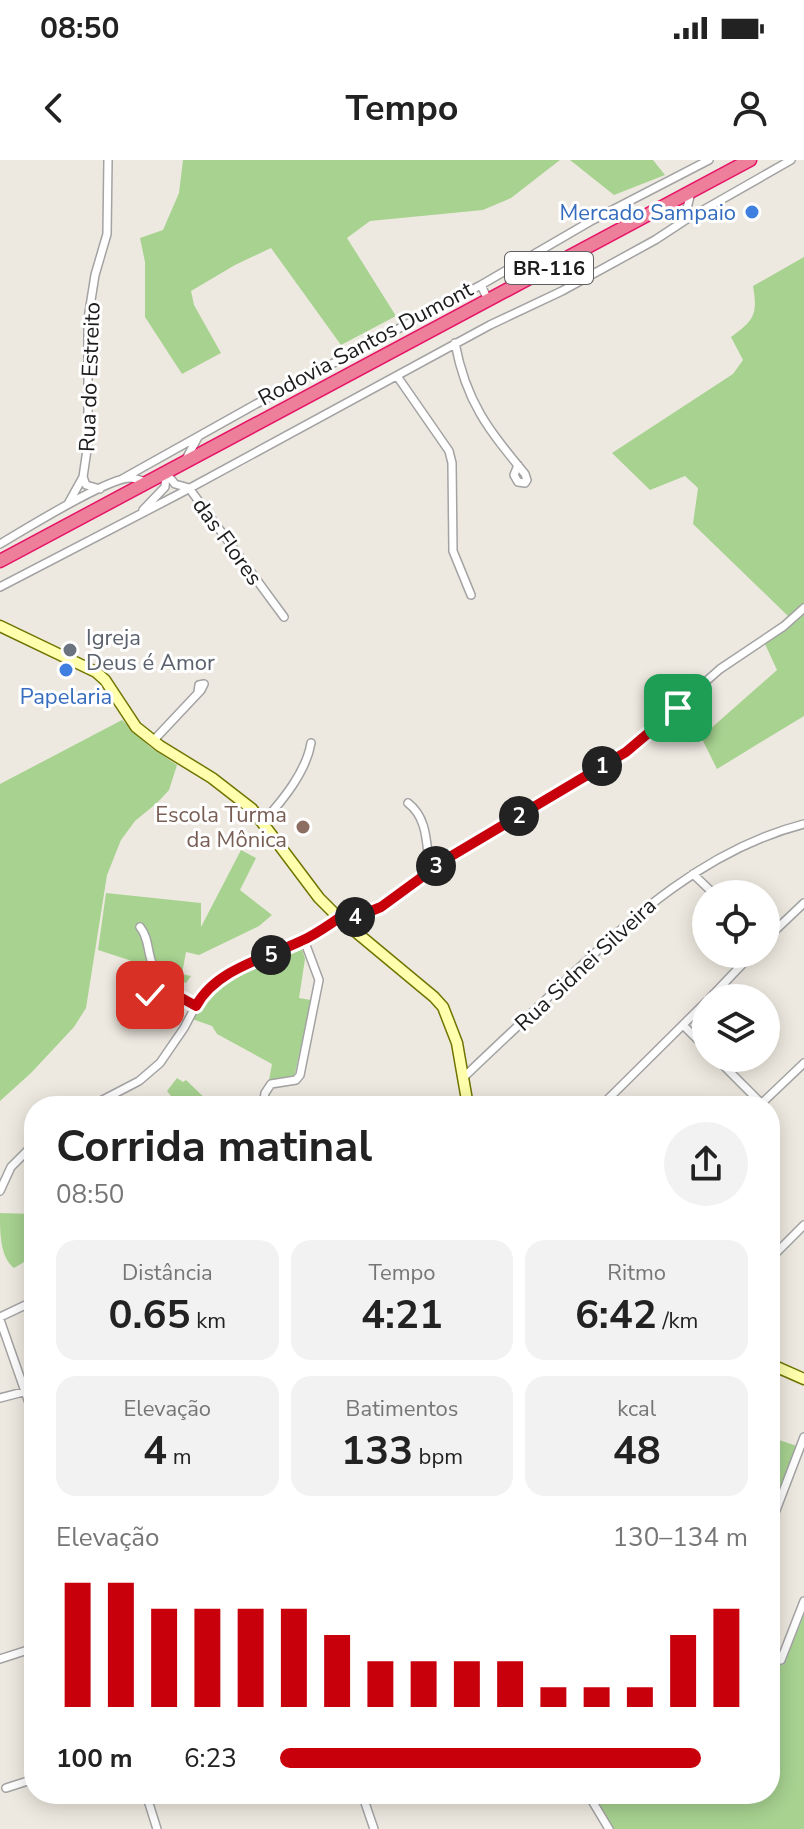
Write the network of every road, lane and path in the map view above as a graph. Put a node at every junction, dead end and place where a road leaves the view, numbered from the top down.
1 (108, 160) edge
2 (709, 160) edge
3 (750, 160) edge
4 (791, 160) edge
5 (728, 165) edge
6 (691, 192) junction
7 (684, 221) junction
8 (481, 285) junction
9 (488, 300) junction
10 (455, 343) junction
11 (397, 376) junction
12 (198, 437) junction
13 (184, 463) junction
14 (518, 465) dead end
15 (166, 473) junction
16 (83, 477) junction
17 (122, 479) junction
18 (148, 483) junction
19 (189, 488) junction
20 (100, 489) junction
21 (67, 505) junction
22 (140, 514) junction
23 (0, 544) edge
24 (0, 561) edge
25 (0, 587) edge
26 (471, 595) dead end
27 (803, 611) edge
28 (284, 617) dead end
29 (0, 626) edge
30 (198, 692) dead end
31 (153, 741) junction
32 (311, 743) dead end
33 (408, 803) dead end
34 (263, 822) junction
35 (804, 824) edge
36 (430, 870) junction
37 (693, 874) junction
38 (699, 880) edge
39 (804, 903) edge
40 (341, 920) junction
41 (780, 926) edge
42 (140, 927) dead end
43 (304, 940) junction
44 (739, 968) edge
45 (723, 984) edge
46 (169, 991) junction
47 (123, 998) dead end
48 (196, 1006) junction
49 (692, 1017) edge
50 (684, 1026) junction
51 (692, 1034) edge
52 (804, 1063) edge
53 (729, 1072) edge
54 (463, 1078) junction
55 (110, 1096) edge
56 (265, 1096) edge
57 (466, 1096) edge
58 (611, 1096) edge
59 (752, 1096) edge
60 (770, 1096) edge
61 (24, 1154) edge
62 (0, 1191) edge
63 (804, 1225) edge
64 (780, 1249) edge
65 (24, 1306) edge
66 (2, 1317) edge
67 (780, 1368) edge
68 (804, 1379) edge
69 (24, 1382) edge
70 (24, 1392) edge
71 (0, 1398) edge
72 (804, 1437) edge
73 (780, 1500) edge
74 (804, 1601) edge
75 (24, 1651) edge
76 (0, 1659) edge
77 (780, 1660) edge
78 (24, 1782) edge
79 (6, 1788) dead end
80 (149, 1804) edge
81 (365, 1804) edge
82 (594, 1804) edge
83 (157, 1829) edge
84 (374, 1829) edge
85 (609, 1829) edge

1 - 16 street, Rua do Estreito
2 - 8 street
3 - 5 highway, Rodovia Santos Dumont / BR-116
4 - 7 street
5 - 6 highway, Rodovia Santos Dumont / BR-116
6 - 7 street
6 - 9 highway, Rodovia Santos Dumont / BR-116
7 - 10 street
8 - 9 street
8 - 12 street
9 - 13 highway, Rodovia Santos Dumont / BR-116
10 - 11 street
10 - 14 street
11 - 19 street
11 - 26 street
12 - 13 street
12 - 17 street
13 - 15 highway, Rodovia Santos Dumont / BR-116
15 - 18 highway, Rodovia Santos Dumont / BR-116
15 - 19 street, das Flores
15 - 22 street
16 - 20 street, Rua do Estreito
16 - 21 street
17 - 18 street
17 - 20 street
18 - 24 highway, Rodovia Santos Dumont / BR-116
19 - 22 street
19 - 28 street, das Flores
20 - 21 street
21 - 23 street
22 - 25 street
27 - 36 street
29 - 31 street
30 - 31 street
31 - 34 street
32 - 34 street
33 - 36 street
34 - 40 street
35 - 37 street, Rua Sidnei Silveira
36 - 40 street
37 - 38 street
37 - 54 street, Rua Sidnei Silveira
39 - 41 street
40 - 43 street
40 - 54 street
42 - 46 street
43 - 48 street
43 - 56 street
44 - 45 street
46 - 47 street
46 - 48 street
48 - 55 street
49 - 50 street
50 - 51 street
50 - 58 street
52 - 60 street
53 - 59 street
54 - 57 street
61 - 62 street
63 - 64 street
65 - 66 street
66 - 69 street
67 - 68 street
70 - 71 street
72 - 73 street
74 - 77 street
75 - 76 street
78 - 79 street
80 - 83 street
81 - 84 street
82 - 85 street

